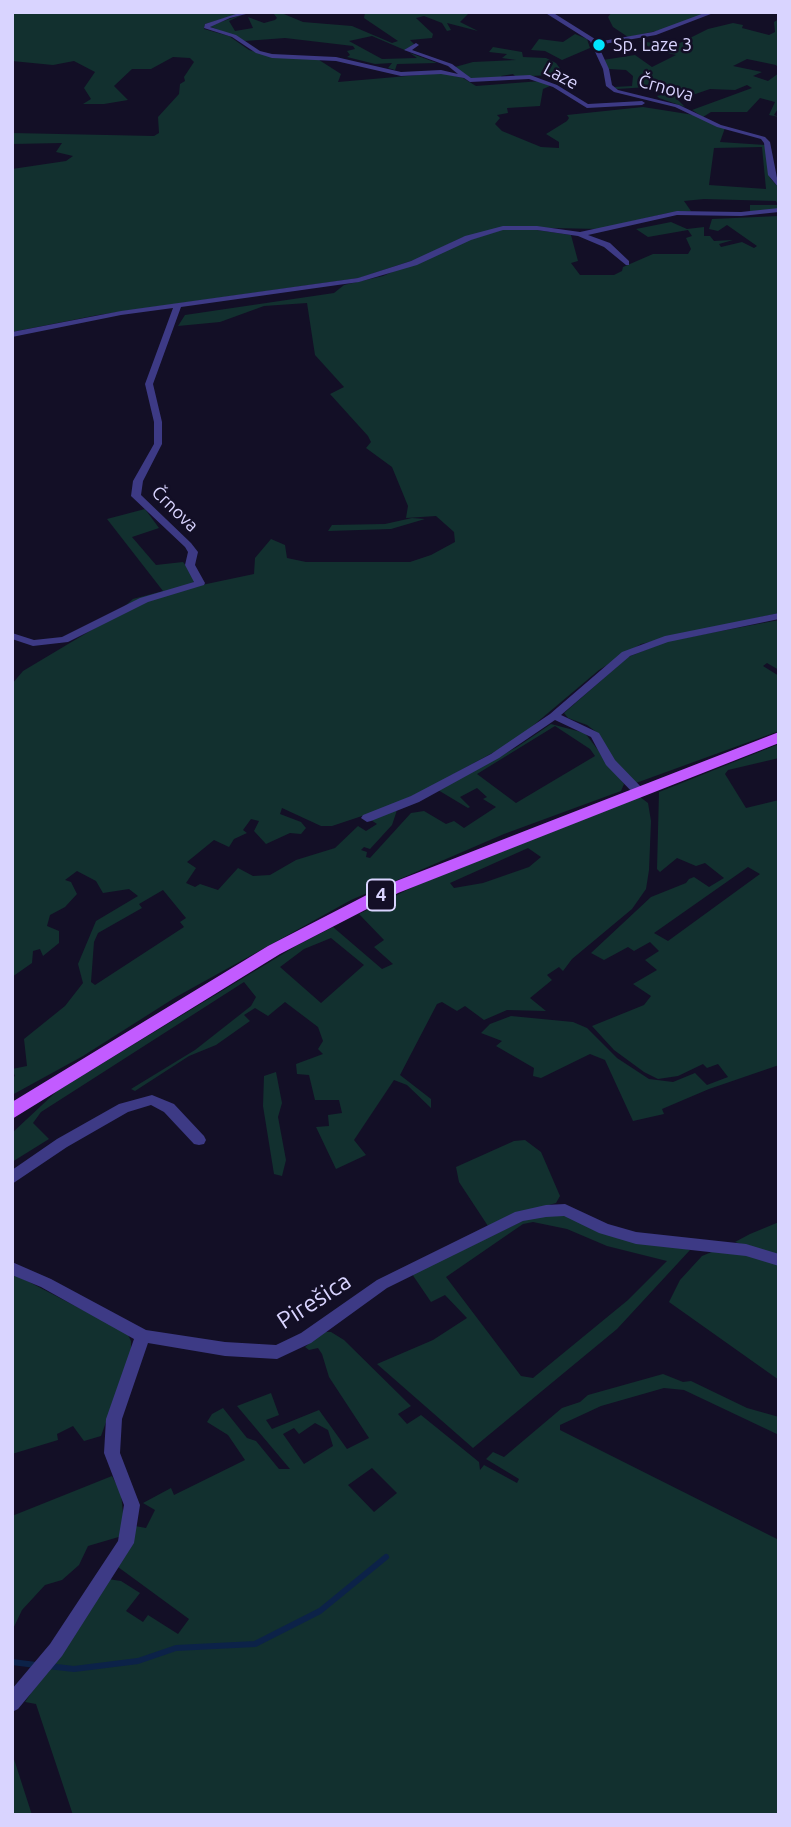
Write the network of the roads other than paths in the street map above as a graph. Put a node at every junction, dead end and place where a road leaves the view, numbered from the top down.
1 (251, 12) edge
2 (547, 12) edge
3 (713, 12) edge
4 (594, 44) junction
5 (416, 46) dead end
6 (463, 77) junction
7 (687, 110) junction
8 (779, 186) edge
9 (779, 210) edge
10 (580, 234) junction
11 (626, 263) dead end
12 (177, 307) junction
13 (12, 335) edge
14 (779, 616) edge
15 (12, 636) edge
16 (554, 716) junction
17 (779, 737) edge
18 (640, 793) junction
19 (367, 818) dead end
20 (12, 1112) edge
21 (199, 1140) dead end
22 (12, 1178) edge
23 (779, 1260) edge
24 (12, 1268) edge
25 (143, 1336) junction
26 (35, 1678) joint
27 (12, 1703) edge

1 - 6 street, Laze
2 - 4 street
3 - 4 street
4 - 7 street, Črnova
5 - 6 street, Laze
6 - 7 street, Laze
7 - 8 street, Črnova
9 - 10 street
10 - 11 street
10 - 12 street
12 - 13 street
12 - 15 street, Črnova
14 - 16 street
16 - 18 street
16 - 19 street
17 - 18 main road, 4
18 - 20 main road, 4
21 - 22 street
23 - 25 street, Pirešica
24 - 25 street, Pirešica
25 - 26 street
26 - 27 street

